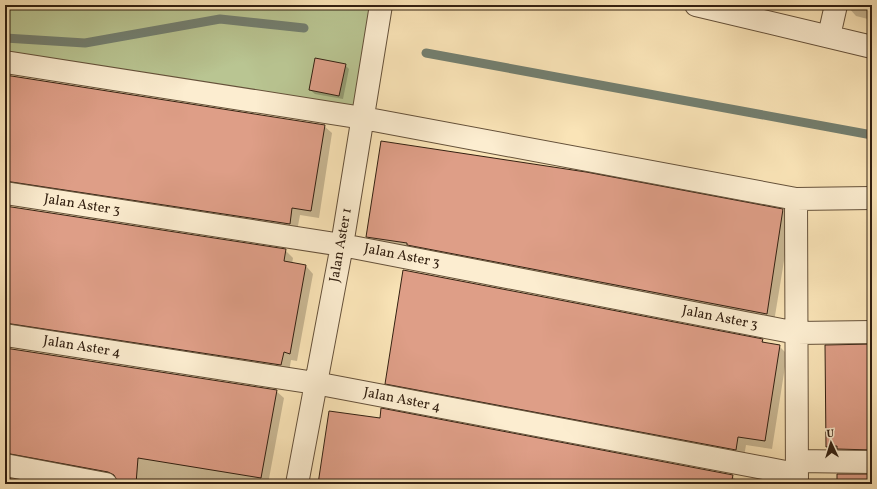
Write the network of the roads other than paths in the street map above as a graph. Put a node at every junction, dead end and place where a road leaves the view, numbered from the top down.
1 (381, 5) edge
2 (696, 5) edge
3 (836, 5) edge
4 (829, 36) junction
5 (872, 47) edge
6 (5, 62) edge
7 (363, 118) junction
8 (5, 193) edge
9 (872, 198) edge
10 (796, 199) junction
11 (342, 245) junction
12 (872, 332) edge
13 (796, 333) junction
14 (5, 335) edge
15 (316, 383) junction
16 (872, 462) edge
17 (5, 466) edge
18 (797, 473) edge
19 (106, 484) edge
20 (297, 484) edge

1 - 7 street, Jalan Aster 1
2 - 4 street
3 - 4 street
4 - 5 street
6 - 7 street
7 - 10 street
7 - 11 street, Jalan Aster 1
8 - 11 street, Jalan Aster 3
9 - 10 street
10 - 13 street
11 - 13 street, Jalan Aster 3
11 - 15 street, Jalan Aster 1
12 - 13 street, Jalan Aster 3
13 - 18 street
14 - 15 street, Jalan Aster 4
15 - 18 street, Jalan Aster 4
15 - 20 street, Jalan Aster 1
16 - 18 street, Jalan Aster 4
17 - 19 street

